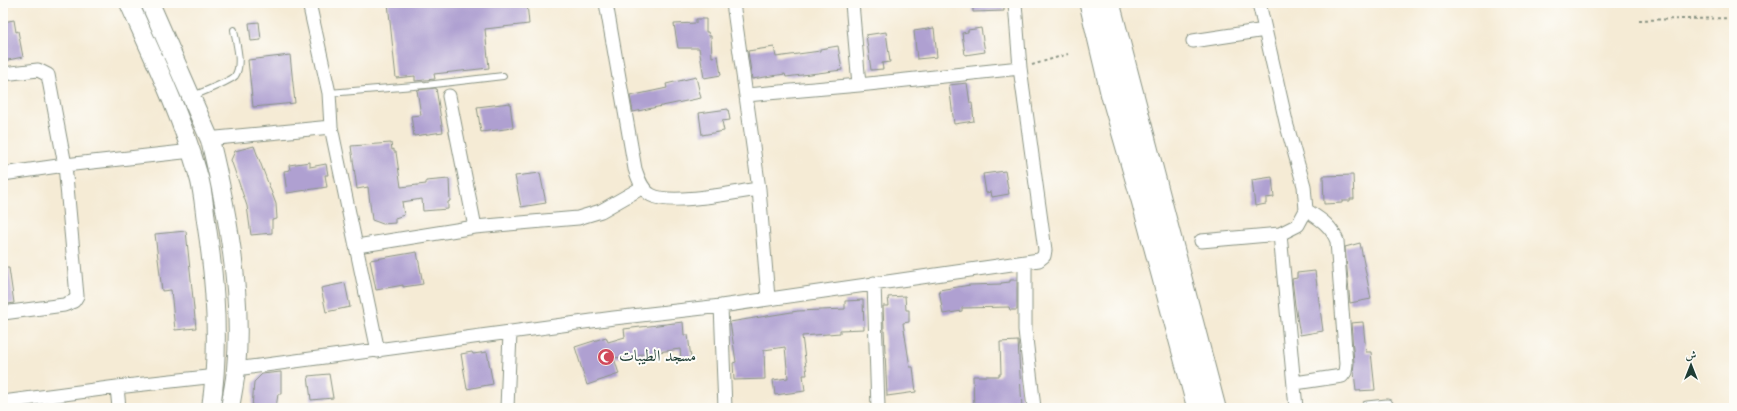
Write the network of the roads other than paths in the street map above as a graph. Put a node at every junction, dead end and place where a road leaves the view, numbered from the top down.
1 (129, 3) edge
2 (150, 3) edge
3 (310, 3) edge
4 (606, 3) edge
5 (733, 3) edge
6 (852, 3) edge
7 (1015, 3) edge
8 (1090, 3) edge
9 (1109, 3) edge
10 (1259, 3) edge
11 (234, 30) dead end
12 (1265, 30) junction
13 (1193, 41) dead end
14 (1020, 68) junction
15 (3, 74) edge
16 (503, 76) dead end
17 (859, 85) junction
18 (329, 93) junction
19 (746, 95) junction
20 (449, 96) dead end
21 (191, 97) junction
22 (331, 127) junction
23 (210, 140) junction
24 (192, 151) junction
25 (65, 165) junction
26 (3, 174) edge
27 (643, 187) junction
28 (759, 189) junction
29 (1306, 210) junction
30 (475, 227) junction
31 (1280, 234) junction
32 (1202, 241) dead end
33 (357, 246) junction
34 (1025, 263) junction
35 (874, 283) junction
36 (768, 298) junction
37 (721, 306) junction
38 (3, 313) edge
39 (510, 333) junction
40 (378, 351) junction
41 (236, 369) junction
42 (216, 376) junction
43 (1294, 383) junction
44 (117, 387) junction
45 (3, 402) edge
46 (28, 403) edge
47 (1387, 406) dead end
48 (119, 408) edge
49 (211, 408) edge
50 (230, 408) edge
51 (507, 408) edge
52 (725, 408) edge
53 (878, 408) edge
54 (1034, 408) edge
55 (1198, 408) edge
56 (1215, 408) edge
57 (1296, 408) edge
58 (1367, 408) edge

1 - 24 main road
2 - 21 main road
3 - 18 street
4 - 27 street
5 - 19 street
6 - 17 street
7 - 14 street
8 - 55 highway
9 - 56 highway
10 - 12 street
11 - 21 lane
12 - 13 street
12 - 29 street
14 - 17 street
14 - 34 street
15 - 25 street
16 - 18 lane
17 - 19 street
18 - 22 street
19 - 28 street
20 - 30 street
21 - 23 main road
22 - 23 street
22 - 33 street
23 - 41 main road
24 - 25 street
24 - 42 main road
25 - 26 street
25 - 38 street
27 - 28 street
27 - 30 street
28 - 36 street
29 - 31 street
29 - 43 street
30 - 33 street
31 - 32 street
31 - 43 street
33 - 40 street
34 - 35 street
34 - 54 street
35 - 36 street
35 - 53 street
36 - 37 street
37 - 39 street
37 - 52 street
39 - 40 street
39 - 51 street
40 - 41 street
41 - 50 main road
42 - 44 street
42 - 49 main road
43 - 57 street
44 - 46 street
44 - 48 street
45 - 46 street
47 - 58 street

